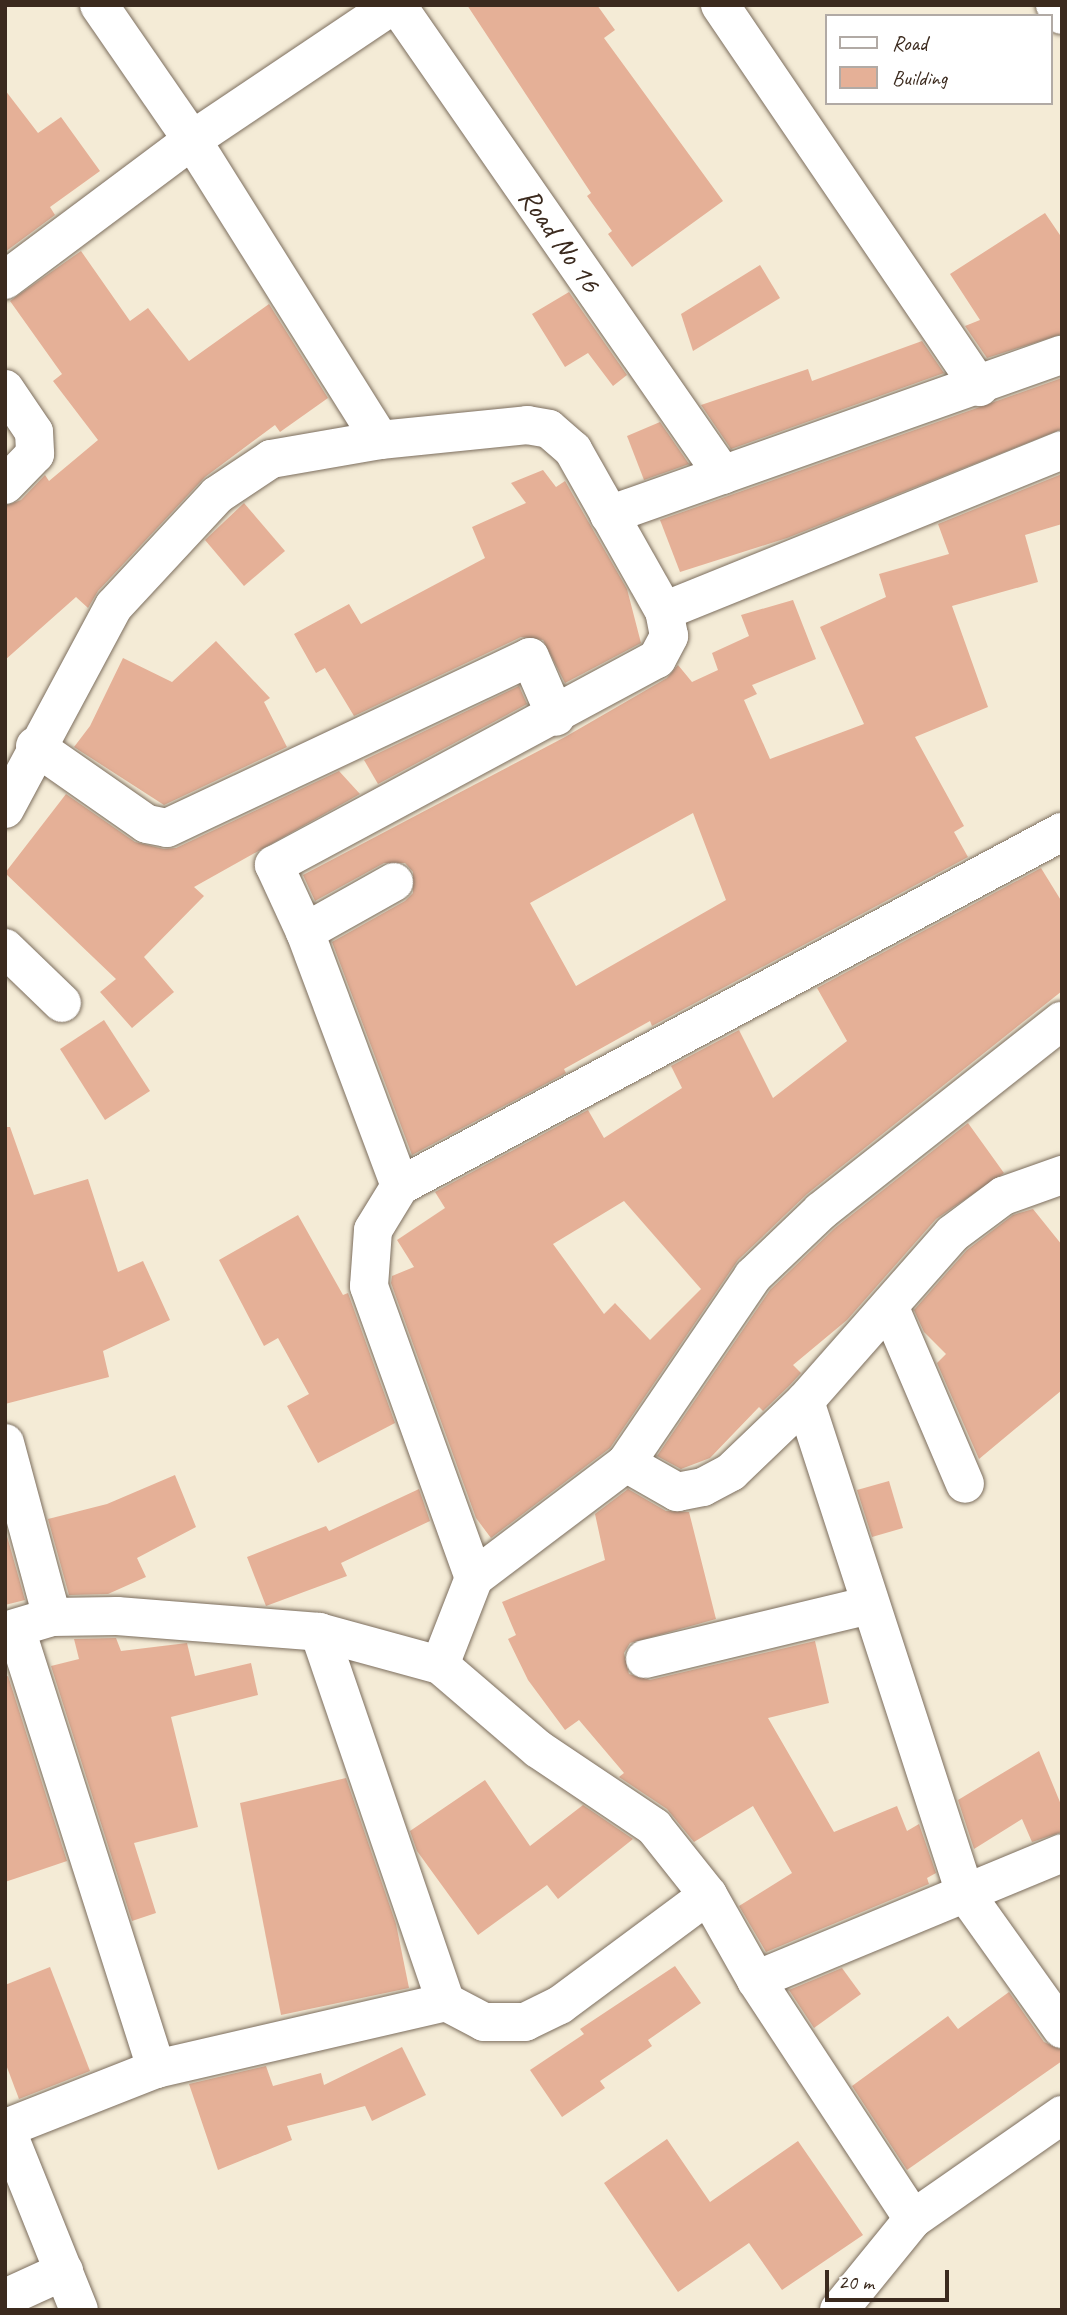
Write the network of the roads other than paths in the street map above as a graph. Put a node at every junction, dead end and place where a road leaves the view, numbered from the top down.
1 (99, 5) edge
2 (395, 5) edge
3 (720, 5) edge
4 (1055, 5) edge
5 (1062, 15) edge
6 (192, 140) junction
7 (5, 279) edge
8 (1062, 355) edge
9 (980, 387) junction
10 (5, 389) edge
11 (380, 440) junction
12 (1062, 450) edge
13 (723, 475) junction
14 (5, 485) edge
15 (609, 514) junction
16 (664, 611) junction
17 (556, 717) junction
18 (36, 746) junction
19 (5, 809) edge
20 (1062, 832) edge
21 (394, 883) dead end
22 (305, 932) junction
23 (5, 948) edge
24 (62, 1003) dead end
25 (1062, 1021) edge
26 (1058, 1185) edge
27 (400, 1186) junction
28 (890, 1308) junction
29 (805, 1401) junction
30 (5, 1443) edge
31 (626, 1463) junction
32 (965, 1484) dead end
33 (474, 1578) junction
34 (870, 1605) junction
35 (52, 1617) junction
36 (11, 1630) edge
37 (319, 1632) junction
38 (645, 1659) dead end
39 (440, 1665) junction
40 (1062, 1853) edge
41 (965, 1893) junction
42 (708, 1895) junction
43 (756, 1980) junction
44 (446, 2003) junction
45 (1062, 2028) edge
46 (156, 2069) junction
47 (1062, 2115) edge
48 (6, 2127) edge
49 (913, 2219) junction
50 (64, 2272) junction
51 (5, 2298) edge
52 (79, 2310) edge
53 (839, 2310) edge

1 - 6 street
2 - 6 street
2 - 13 street, Road No 16
3 - 9 street
4 - 5 street
6 - 7 street
6 - 11 street
8 - 9 street
9 - 13 street
10 - 14 street
11 - 15 street
11 - 18 street
12 - 16 street
13 - 15 street
15 - 16 street
16 - 17 street
17 - 18 street
17 - 22 street
18 - 19 street
20 - 27 street
21 - 22 street
22 - 27 street
23 - 24 street
25 - 31 street
26 - 28 street
27 - 33 street
28 - 29 street
28 - 32 street
29 - 31 street
29 - 34 street
30 - 35 street
31 - 33 street
33 - 39 street
34 - 38 street
34 - 41 street
35 - 36 street
35 - 37 street
36 - 46 street
37 - 39 street
37 - 44 street
39 - 42 street
40 - 41 street
41 - 43 street
41 - 45 street
42 - 43 street
42 - 44 street
43 - 49 street
44 - 46 street
46 - 48 street
47 - 49 street
48 - 50 street
49 - 53 street
50 - 51 street
50 - 52 street

